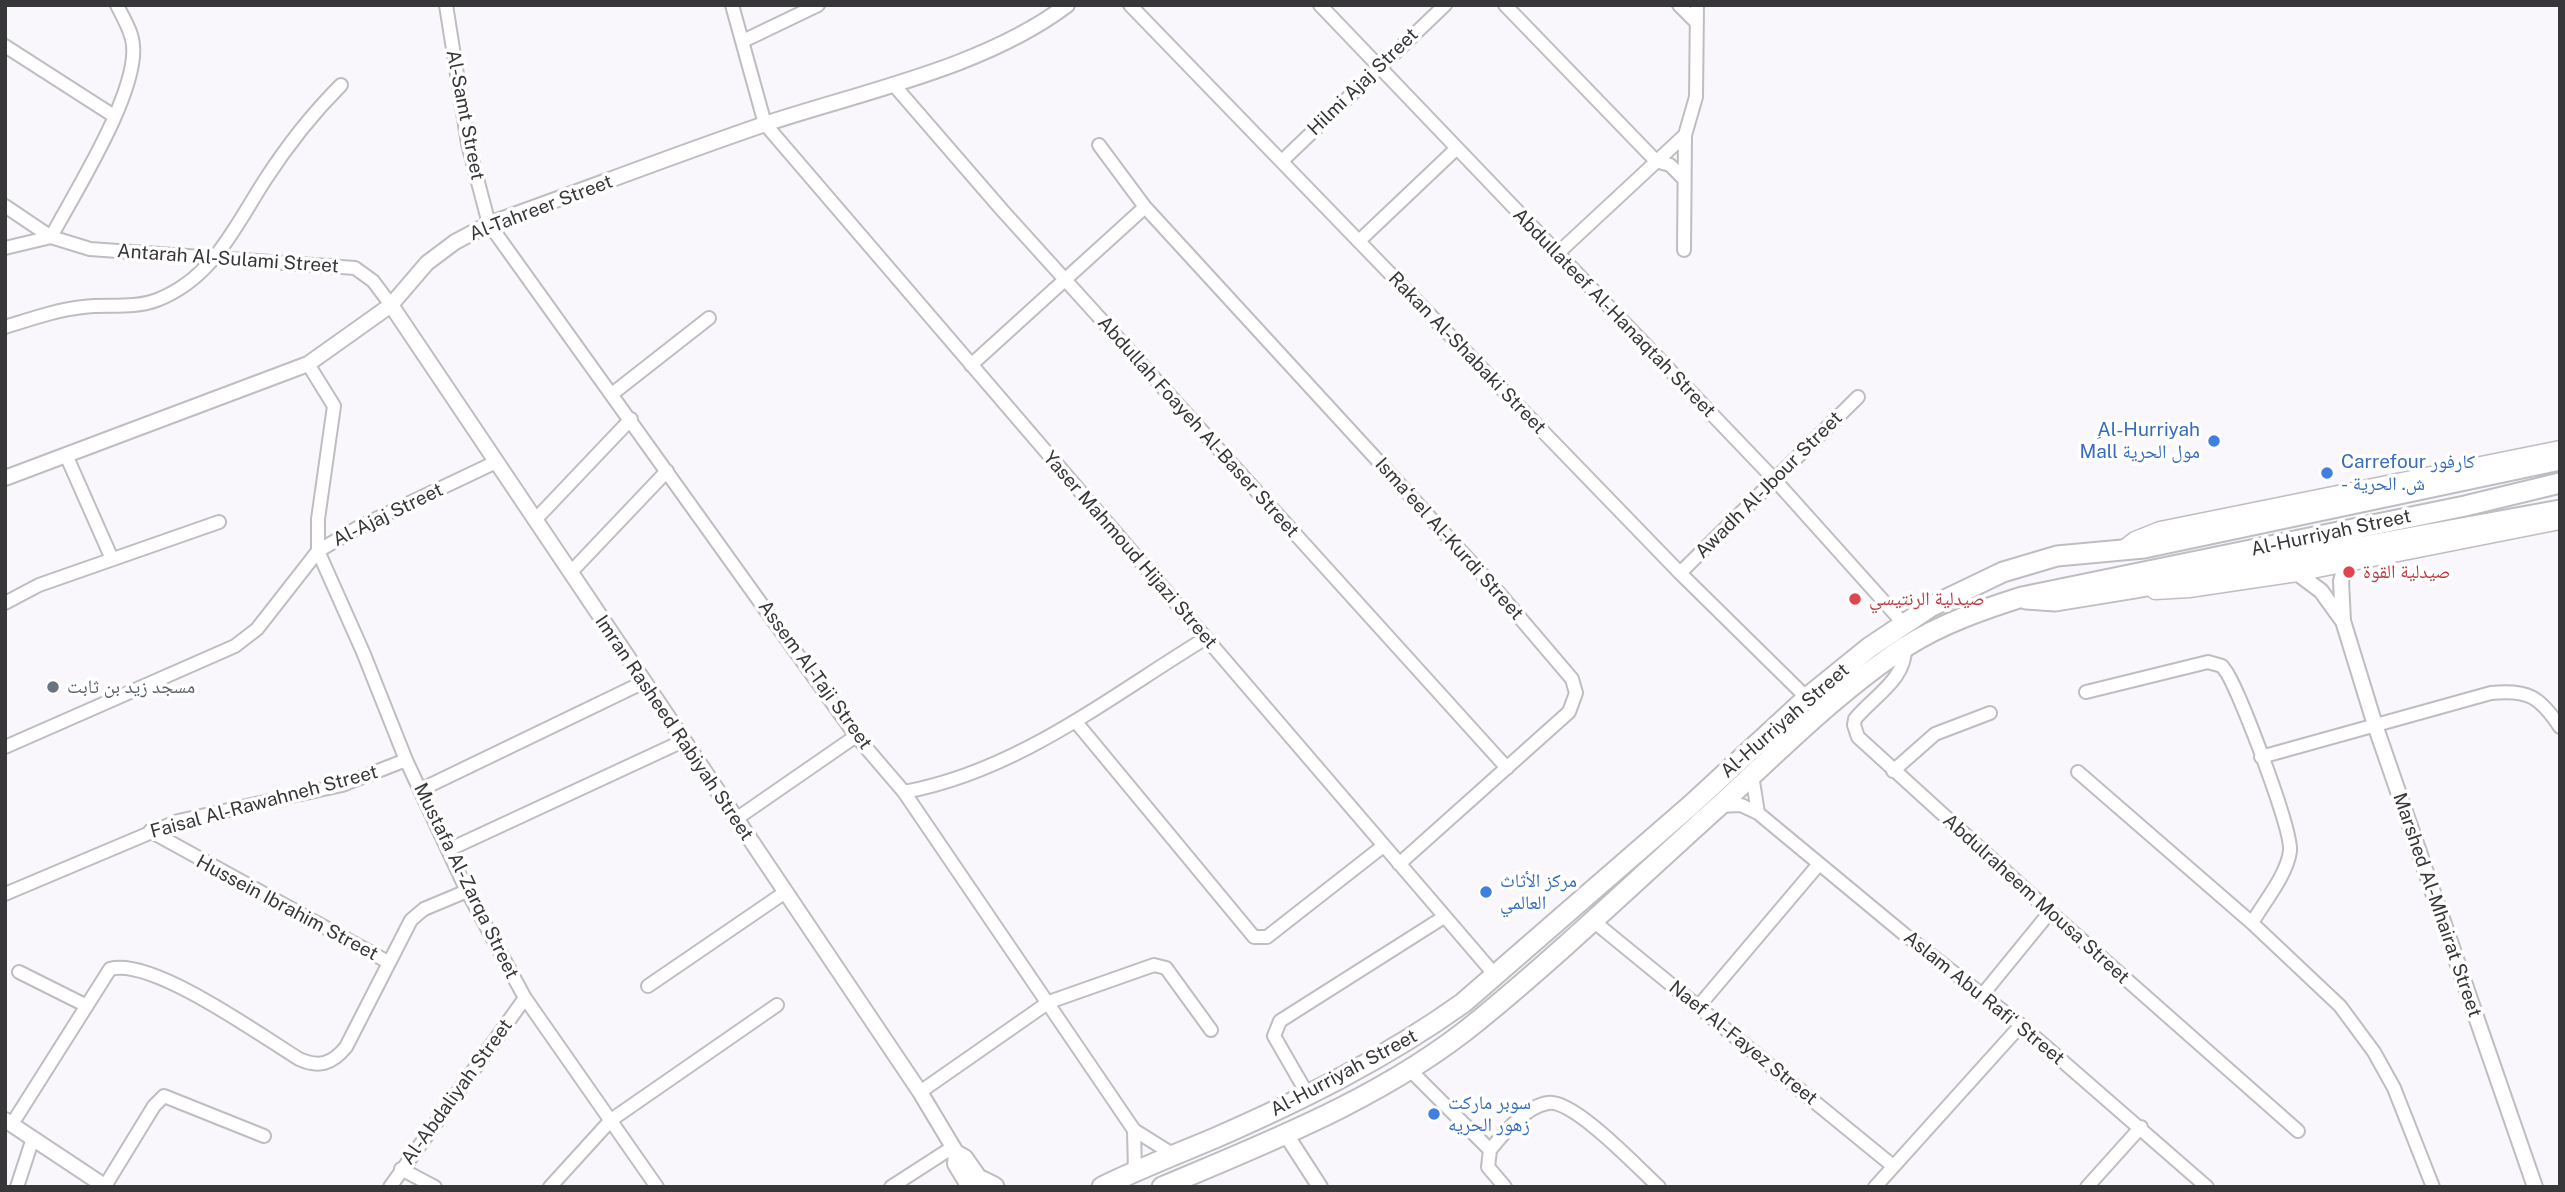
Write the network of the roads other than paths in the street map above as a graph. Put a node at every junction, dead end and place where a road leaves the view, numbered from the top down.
1 (117, 5) edge
2 (446, 5) edge
3 (732, 5) edge
4 (818, 5) edge
5 (1067, 5) edge
6 (1130, 5) edge
7 (1320, 5) edge
8 (1446, 5) edge
9 (1505, 5) edge
10 (1679, 5) edge
11 (1698, 5) edge
12 (1697, 23) junction
13 (743, 41) junction
14 (5, 46) edge
15 (1378, 66) junction
16 (893, 84) junction
17 (341, 85) dead end
18 (114, 116) junction
19 (765, 124) junction
20 (1685, 135) junction
21 (1099, 145) dead end
22 (1456, 149) junction
23 (1282, 161) junction
24 (1656, 161) junction
25 (1683, 178) junction
26 (5, 205) edge
27 (1145, 207) junction
28 (488, 224) junction
29 (51, 237) junction
30 (1359, 241) junction
31 (5, 248) edge
32 (1684, 250) dead end
33 (1558, 253) junction
34 (217, 258) junction
35 (1064, 277) junction
36 (391, 305) junction
37 (709, 318) dead end
38 (5, 327) edge
39 (308, 364) junction
40 (971, 365) junction
41 (612, 394) junction
42 (1858, 397) dead end
43 (631, 419) junction
44 (2560, 449) edge
45 (66, 455) junction
46 (2560, 460) edge
47 (496, 462) junction
48 (667, 471) junction
49 (5, 478) edge
50 (1774, 479) junction
51 (2560, 483) edge
52 (2560, 510) edge
53 (535, 520) junction
54 (2560, 521) edge
55 (219, 522) dead end
56 (318, 551) junction
57 (2121, 551) junction
58 (112, 559) junction
59 (2346, 563) junction
60 (571, 572) junction
61 (1680, 573) junction
62 (2297, 573) junction
63 (2135, 588) junction
64 (2022, 597) junction
65 (5, 603) edge
66 (2343, 621) junction
67 (1904, 624) junction
68 (1206, 638) junction
69 (1905, 648) junction
70 (644, 682) junction
71 (2086, 692) dead end
72 (1807, 698) junction
73 (1990, 713) dead end
74 (1076, 722) junction
75 (2375, 725) junction
76 (2560, 727) edge
77 (856, 736) junction
78 (683, 741) junction
79 (5, 747) edge
80 (2261, 757) junction
81 (406, 760) junction
82 (1507, 768) junction
83 (1893, 771) junction
84 (2078, 772) dead end
85 (1752, 775) junction
86 (420, 790) junction
87 (904, 792) junction
88 (1718, 806) junction
89 (1758, 813) junction
90 (736, 819) junction
91 (150, 831) junction
92 (1382, 846) junction
93 (448, 850) junction
94 (1399, 864) junction
95 (1819, 864) junction
96 (467, 891) junction
97 (784, 893) junction
98 (5, 894) edge
99 (2050, 912) junction
100 (1444, 917) junction
101 (1592, 920) junction
102 (2252, 923) junction
103 (388, 962) junction
104 (19, 972) dead end
105 (1495, 975) junction
106 (648, 986) dead end
107 (1983, 993) junction
108 (525, 998) junction
109 (1049, 1002) junction
110 (777, 1005) dead end
111 (87, 1006) junction
112 (1699, 1007) junction
113 (2021, 1025) junction
114 (1211, 1030) dead end
115 (1409, 1069) junction
116 (920, 1091) junction
117 (1308, 1095) junction
118 (611, 1121) junction
119 (8, 1122) edge
120 (2141, 1127) junction
121 (1134, 1130) junction
122 (2298, 1131) dead end
123 (1285, 1133) junction
124 (264, 1136) dead end
125 (33, 1138) junction
126 (955, 1150) junction
127 (1490, 1150) junction
128 (1174, 1155) junction
129 (1893, 1166) junction
130 (401, 1169) junction
131 (1135, 1172) junction
132 (983, 1185) edge
133 (106, 1186) edge
134 (1101, 1186) edge
135 (17, 1187) edge
136 (390, 1187) edge
137 (435, 1187) edge
138 (550, 1187) edge
139 (657, 1187) edge
140 (891, 1187) edge
141 (1162, 1187) edge
142 (1320, 1187) edge
143 (1505, 1187) edge
144 (1660, 1187) edge
145 (1875, 1187) edge
146 (2087, 1187) edge
147 (2207, 1187) edge
148 (2433, 1187) edge
149 (2535, 1187) edge

1 - 18 street
2 - 28 street, Al-Samt Street
3 - 13 street
4 - 13 street
5 - 16 street, Al-Tahreer Street
6 - 23 street, Rakan Al-Shabaki Street
7 - 15 street, Abdullateef Al-Hanaqtah Street
8 - 15 street, Hilmi Ajaj Street
9 - 24 street
10 - 12 street
11 - 12 street
12 - 20 street
13 - 19 street
14 - 18 street
15 - 22 street, Abdullateef Al-Hanaqtah Street
15 - 23 street, Hilmi Ajaj Street
16 - 19 street, Al-Tahreer Street
16 - 35 street, Abdullah Foayeh Al-Baser Street
17 - 34 street
18 - 29 street
19 - 28 street, Al-Tahreer Street
19 - 40 street, Yaser Mahmoud Hijazi Street
20 - 24 street
20 - 25 street
21 - 27 street, Isma‘eel Al-Kurdi Street
22 - 30 street
22 - 33 street, Abdullateef Al-Hanaqtah Street
23 - 30 street, Rakan Al-Shabaki Street
24 - 25 street
24 - 33 street
25 - 32 street
26 - 29 street, Antarah Al-Sulami Street
27 - 35 street
27 - 82 street, Isma‘eel Al-Kurdi Street
28 - 36 street, Al-Tahreer Street
28 - 41 street, Assem Al-Taji Street
29 - 31 street
29 - 34 street, Antarah Al-Sulami Street
30 - 61 street, Rakan Al-Shabaki Street
33 - 50 street, Abdullateef Al-Hanaqtah Street
34 - 36 street, Antarah Al-Sulami Street
34 - 38 street
35 - 40 street
35 - 82 street, Abdullah Foayeh Al-Baser Street
36 - 39 street, Al-Tahreer Street
36 - 47 street, Imran Rasheed Rabiyah Street
37 - 41 street
39 - 45 street, Al-Tahreer Street
39 - 56 street
40 - 68 street, Yaser Mahmoud Hijazi Street
41 - 43 street, Assem Al-Taji Street
42 - 50 street, Awadh Al-Jbour Street
43 - 48 street, Assem Al-Taji Street
43 - 53 street
44 - 57 main road
45 - 49 street, Al-Tahreer Street
45 - 58 street
46 - 57 main road, Al-Hurriyah Street
47 - 53 street, Imran Rasheed Rabiyah Street
47 - 56 street, Al-Ajaj Street
48 - 60 street
48 - 77 street, Assem Al-Taji Street
50 - 61 street, Awadh Al-Jbour Street
50 - 67 street, Abdullateef Al-Hanaqtah Street
51 - 64 main road, Al-Hurriyah Street
52 - 63 main road
53 - 60 street, Imran Rasheed Rabiyah Street
54 - 59 main road
55 - 58 street
56 - 79 street, Al-Ajaj Street
56 - 81 street, Mustafa Al-Zarqa Street
57 - 67 main road, Al-Hurriyah Street
58 - 65 street
59 - 62 main road
59 - 66 street, Marshed Al-Mhairat Street
60 - 70 street, Imran Rasheed Rabiyah Street
61 - 72 street, Rakan Al-Shabaki Street
62 - 63 main road
62 - 66 street, Marshed Al-Mhairat Street
63 - 64 main road
64 - 69 main road, Al-Hurriyah Street
66 - 75 street, Marshed Al-Mhairat Street
67 - 72 main road, Al-Hurriyah Street
68 - 74 street
68 - 92 street, Yaser Mahmoud Hijazi Street
69 - 83 street, Abdulraheem Mousa Street
69 - 85 main road, Al-Hurriyah Street
70 - 78 street, Imran Rasheed Rabiyah Street
70 - 86 street
71 - 80 street
72 - 105 main road, Al-Hurriyah Street
73 - 83 street
74 - 87 street
74 - 92 street
75 - 76 street
75 - 80 street
75 - 149 street, Marshed Al-Mhairat Street
77 - 87 street, Assem Al-Taji Street
77 - 90 street
78 - 90 street, Imran Rasheed Rabiyah Street
78 - 93 street
80 - 102 street
81 - 86 street, Mustafa Al-Zarqa Street
81 - 91 street, Faisal Al-Rawahneh Street
82 - 94 street, Isma‘eel Al-Kurdi Street
83 - 99 street, Abdulraheem Mousa Street
84 - 102 street
85 - 88 main road, Al-Hurriyah Street
85 - 89 street
86 - 93 street, Mustafa Al-Zarqa Street
87 - 109 street, Assem Al-Taji Street
88 - 89 street, Aslam Abu Rafi‘ Street
88 - 101 main road, Al-Hurriyah Street
89 - 95 street, Aslam Abu Rafi‘ Street
90 - 97 street, Imran Rasheed Rabiyah Street
91 - 98 street, Faisal Al-Rawahneh Street
91 - 103 street, Hussein Ibrahim Street
92 - 94 street, Yaser Mahmoud Hijazi Street
93 - 96 street, Mustafa Al-Zarqa Street
94 - 100 street, Yaser Mahmoud Hijazi Street
95 - 107 street, Aslam Abu Rafi‘ Street
95 - 112 street
96 - 103 street
96 - 108 street, Mustafa Al-Zarqa Street
97 - 106 street
97 - 116 street, Imran Rasheed Rabiyah Street
99 - 107 street
99 - 122 street, Abdulraheem Mousa Street
100 - 105 street, Yaser Mahmoud Hijazi Street
100 - 117 street
101 - 112 street, Naef Al-Fayez Street
101 - 115 main road, Al-Hurriyah Street
102 - 148 street
103 - 111 street
104 - 111 street
105 - 117 main road, Al-Hurriyah Street
107 - 113 street, Aslam Abu Rafi‘ Street
108 - 118 street, Mustafa Al-Zarqa Street
108 - 130 street, Al-Abdaliyah Street
109 - 114 street
109 - 116 street
109 - 121 street, Assem Al-Taji Street
110 - 118 street
111 - 119 street
112 - 129 street, Naef Al-Fayez Street
113 - 120 street, Aslam Abu Rafi‘ Street
113 - 129 street
115 - 123 main road, Al-Hurriyah Street
115 - 127 street
116 - 126 street, Imran Rasheed Rabiyah Street
117 - 128 main road, Al-Hurriyah Street
118 - 138 street
118 - 139 street, Mustafa Al-Zarqa Street
119 - 125 street
120 - 146 street
120 - 147 street, Aslam Abu Rafi‘ Street
121 - 128 street, Assem Al-Taji Street
121 - 131 street
123 - 141 main road, Al-Hurriyah Street
123 - 142 street
124 - 133 street
125 - 133 street
125 - 135 street
126 - 132 street, Imran Rasheed Rabiyah Street
126 - 140 street
127 - 143 street
127 - 144 street
128 - 131 main road, Al-Hurriyah Street
129 - 145 street
130 - 136 street, Al-Abdaliyah Street
130 - 137 street
131 - 134 main road, Al-Hurriyah Street

